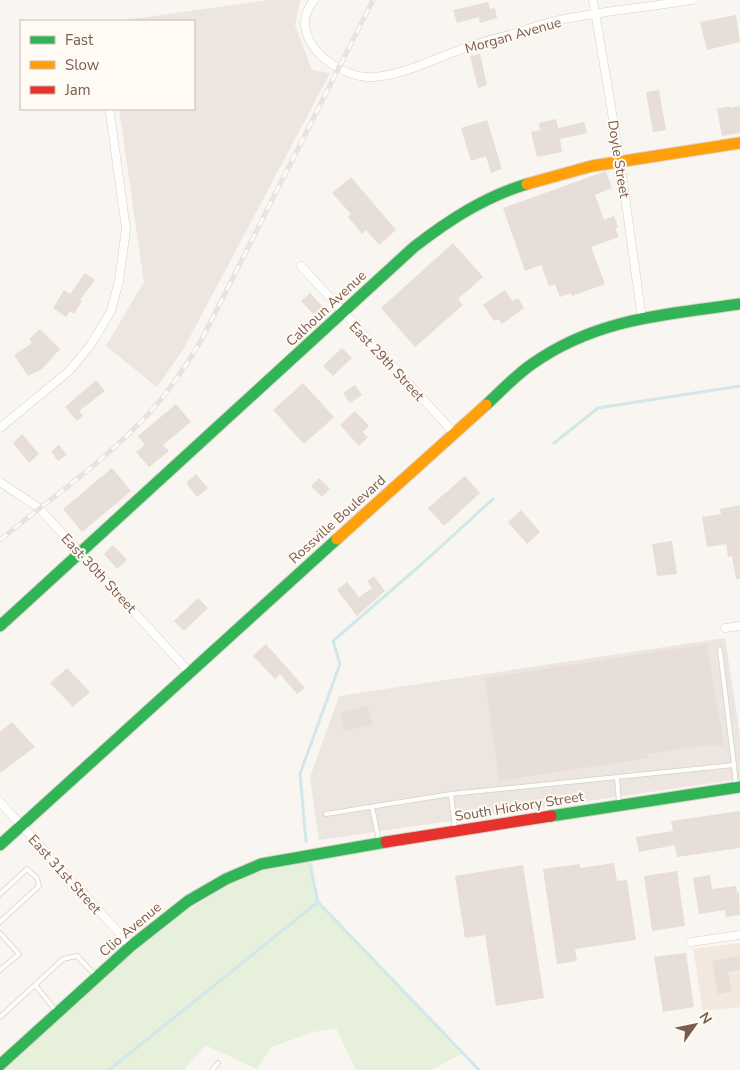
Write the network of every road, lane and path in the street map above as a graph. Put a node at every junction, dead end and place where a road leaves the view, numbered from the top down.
1 (314, 0) edge
2 (593, 0) edge
3 (692, 0) edge
4 (595, 15) junction
5 (110, 113) dead end
6 (740, 142) edge
7 (620, 160) junction
8 (301, 266) dead end
9 (740, 304) edge
10 (343, 313) junction
11 (642, 319) junction
12 (0, 428) edge
13 (454, 433) junction
14 (0, 482) edge
15 (81, 554) junction
16 (0, 626) edge
17 (740, 626) edge
18 (725, 628) dead end
19 (720, 650) dead end
20 (190, 672) junction
21 (734, 765) junction
22 (617, 778) junction
23 (738, 787) edge
24 (451, 794) junction
25 (0, 802) edge
26 (619, 806) junction
27 (372, 807) junction
28 (326, 814) dead end
29 (21, 825) junction
30 (456, 831) junction
31 (379, 843) junction
32 (0, 845) edge
33 (302, 855) joint
34 (0, 894) edge
35 (0, 922) edge
36 (0, 933) edge
37 (740, 935) edge
38 (691, 942) dead end
39 (131, 946) junction
40 (0, 970) edge
41 (97, 977) junction
42 (36, 985) junction
43 (58, 1012) junction
44 (0, 1017) edge
45 (218, 1063) dead end
46 (0, 1065) edge
47 (212, 1070) edge

1 - 4 street, Morgan Avenue
2 - 4 street, Doyle Street
3 - 4 street, Morgan Avenue
4 - 7 street, Doyle Street
5 - 12 street
6 - 7 main road, Calhoun Avenue
7 - 10 main road, Calhoun Avenue
7 - 11 street, Doyle Street
8 - 10 street, East 29th Street
9 - 11 main road, Rossville Boulevard
10 - 13 street, East 29th Street
10 - 15 main road, Calhoun Avenue
11 - 13 main road, Rossville Boulevard
13 - 20 main road, Rossville Boulevard
14 - 15 street, East 30th Street
15 - 16 main road, Calhoun Avenue
15 - 20 street, East 30th Street
17 - 18 street
19 - 21 lane
20 - 29 main road, Rossville Boulevard
21 - 22 lane
21 - 23 lane
22 - 24 lane
22 - 26 lane
23 - 26 main road, South Hickory Street
24 - 27 lane
24 - 30 lane
25 - 29 street, East 31st Street
26 - 30 main road, South Hickory Street
27 - 28 lane
27 - 31 lane
29 - 32 main road, Rossville Boulevard
29 - 39 street, East 31st Street
30 - 31 main road, South Hickory Street
31 - 33 main road, South Hickory Street
33 - 39 main road, Clio Avenue
34 - 35 lane
36 - 40 lane
37 - 38 street
39 - 41 main road, Clio Avenue
41 - 42 lane
41 - 43 main road, Clio Avenue
42 - 43 lane
42 - 44 lane
43 - 46 main road, Clio Avenue
45 - 47 lane

